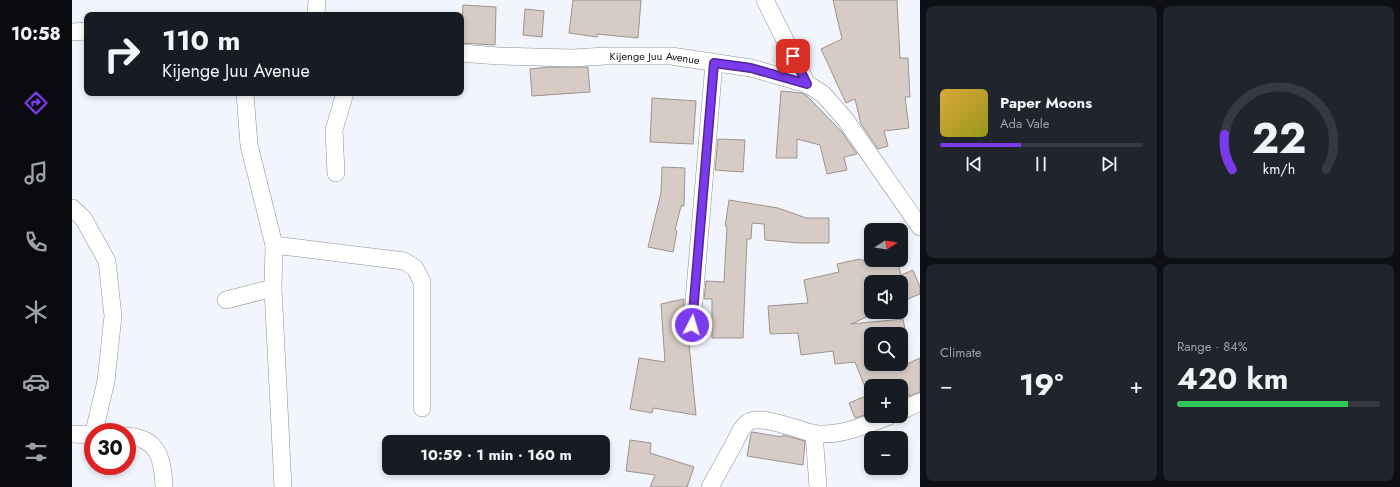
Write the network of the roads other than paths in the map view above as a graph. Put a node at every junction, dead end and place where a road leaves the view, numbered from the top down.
1 (317, 0) edge
2 (765, 0) edge
3 (316, 12) edge
4 (84, 30) edge
5 (72, 32) edge
6 (464, 54) edge
7 (714, 63) junction
8 (807, 84) junction
9 (245, 96) edge
10 (344, 96) edge
11 (336, 173) dead end
12 (72, 208) edge
13 (920, 226) edge
14 (274, 245) junction
15 (273, 288) junction
16 (226, 300) dead end
17 (692, 325) dead end
18 (920, 402) edge
19 (422, 408) dead end
20 (908, 408) edge
21 (96, 423) edge
22 (874, 423) edge
23 (84, 433) edge
24 (814, 433) junction
25 (72, 434) edge
26 (136, 438) edge
27 (164, 487) edge
28 (283, 487) edge
29 (710, 487) edge
30 (818, 487) edge

1 - 3 street
2 - 8 street
4 - 5 street
6 - 7 street, Kijenge Juu Avenue
7 - 8 street, Kijenge Juu Avenue
7 - 17 street
8 - 13 street, Kijenge Juu Avenue
9 - 14 street
10 - 11 street
12 - 21 street
14 - 15 street
14 - 19 street
15 - 16 street
15 - 28 street
18 - 20 street
22 - 24 street
23 - 25 street
24 - 29 street
24 - 30 street
26 - 27 street

